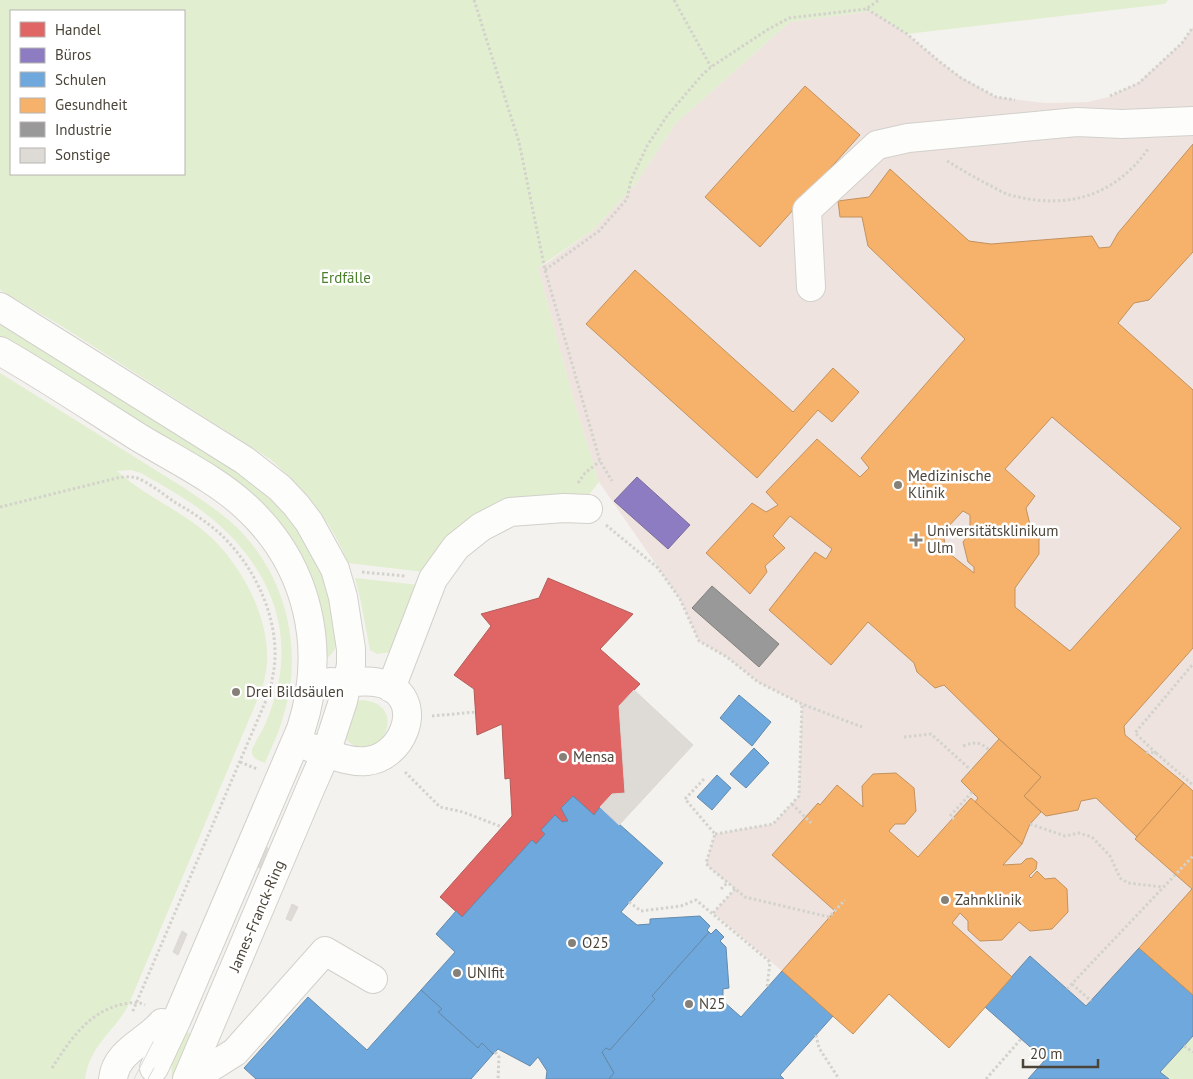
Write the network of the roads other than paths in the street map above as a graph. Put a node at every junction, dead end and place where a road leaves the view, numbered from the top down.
1 (1193, 122) edge
2 (810, 287) dead end
3 (0, 308) edge
4 (0, 351) edge
5 (0, 365) edge
6 (588, 509) road end
7 (306, 677) junction
8 (348, 682) junction
9 (391, 688) junction
10 (296, 703) junction
11 (310, 742) junction
12 (373, 979) dead end
13 (162, 1023) junction
14 (154, 1074) edge
15 (113, 1079) edge
16 (187, 1079) edge
17 (192, 1079) edge

1 - 2 street
3 - 8 street, James-Franck-Ring
4 - 7 street
5 - 7 street
6 - 9 street
7 - 8 street
7 - 10 street
7 - 11 street
8 - 9 street
8 - 11 street, James-Franck-Ring
9 - 11 street
10 - 11 street
10 - 13 street
11 - 14 street
11 - 16 street, James-Franck-Ring
12 - 17 street
13 - 14 street
13 - 15 street

